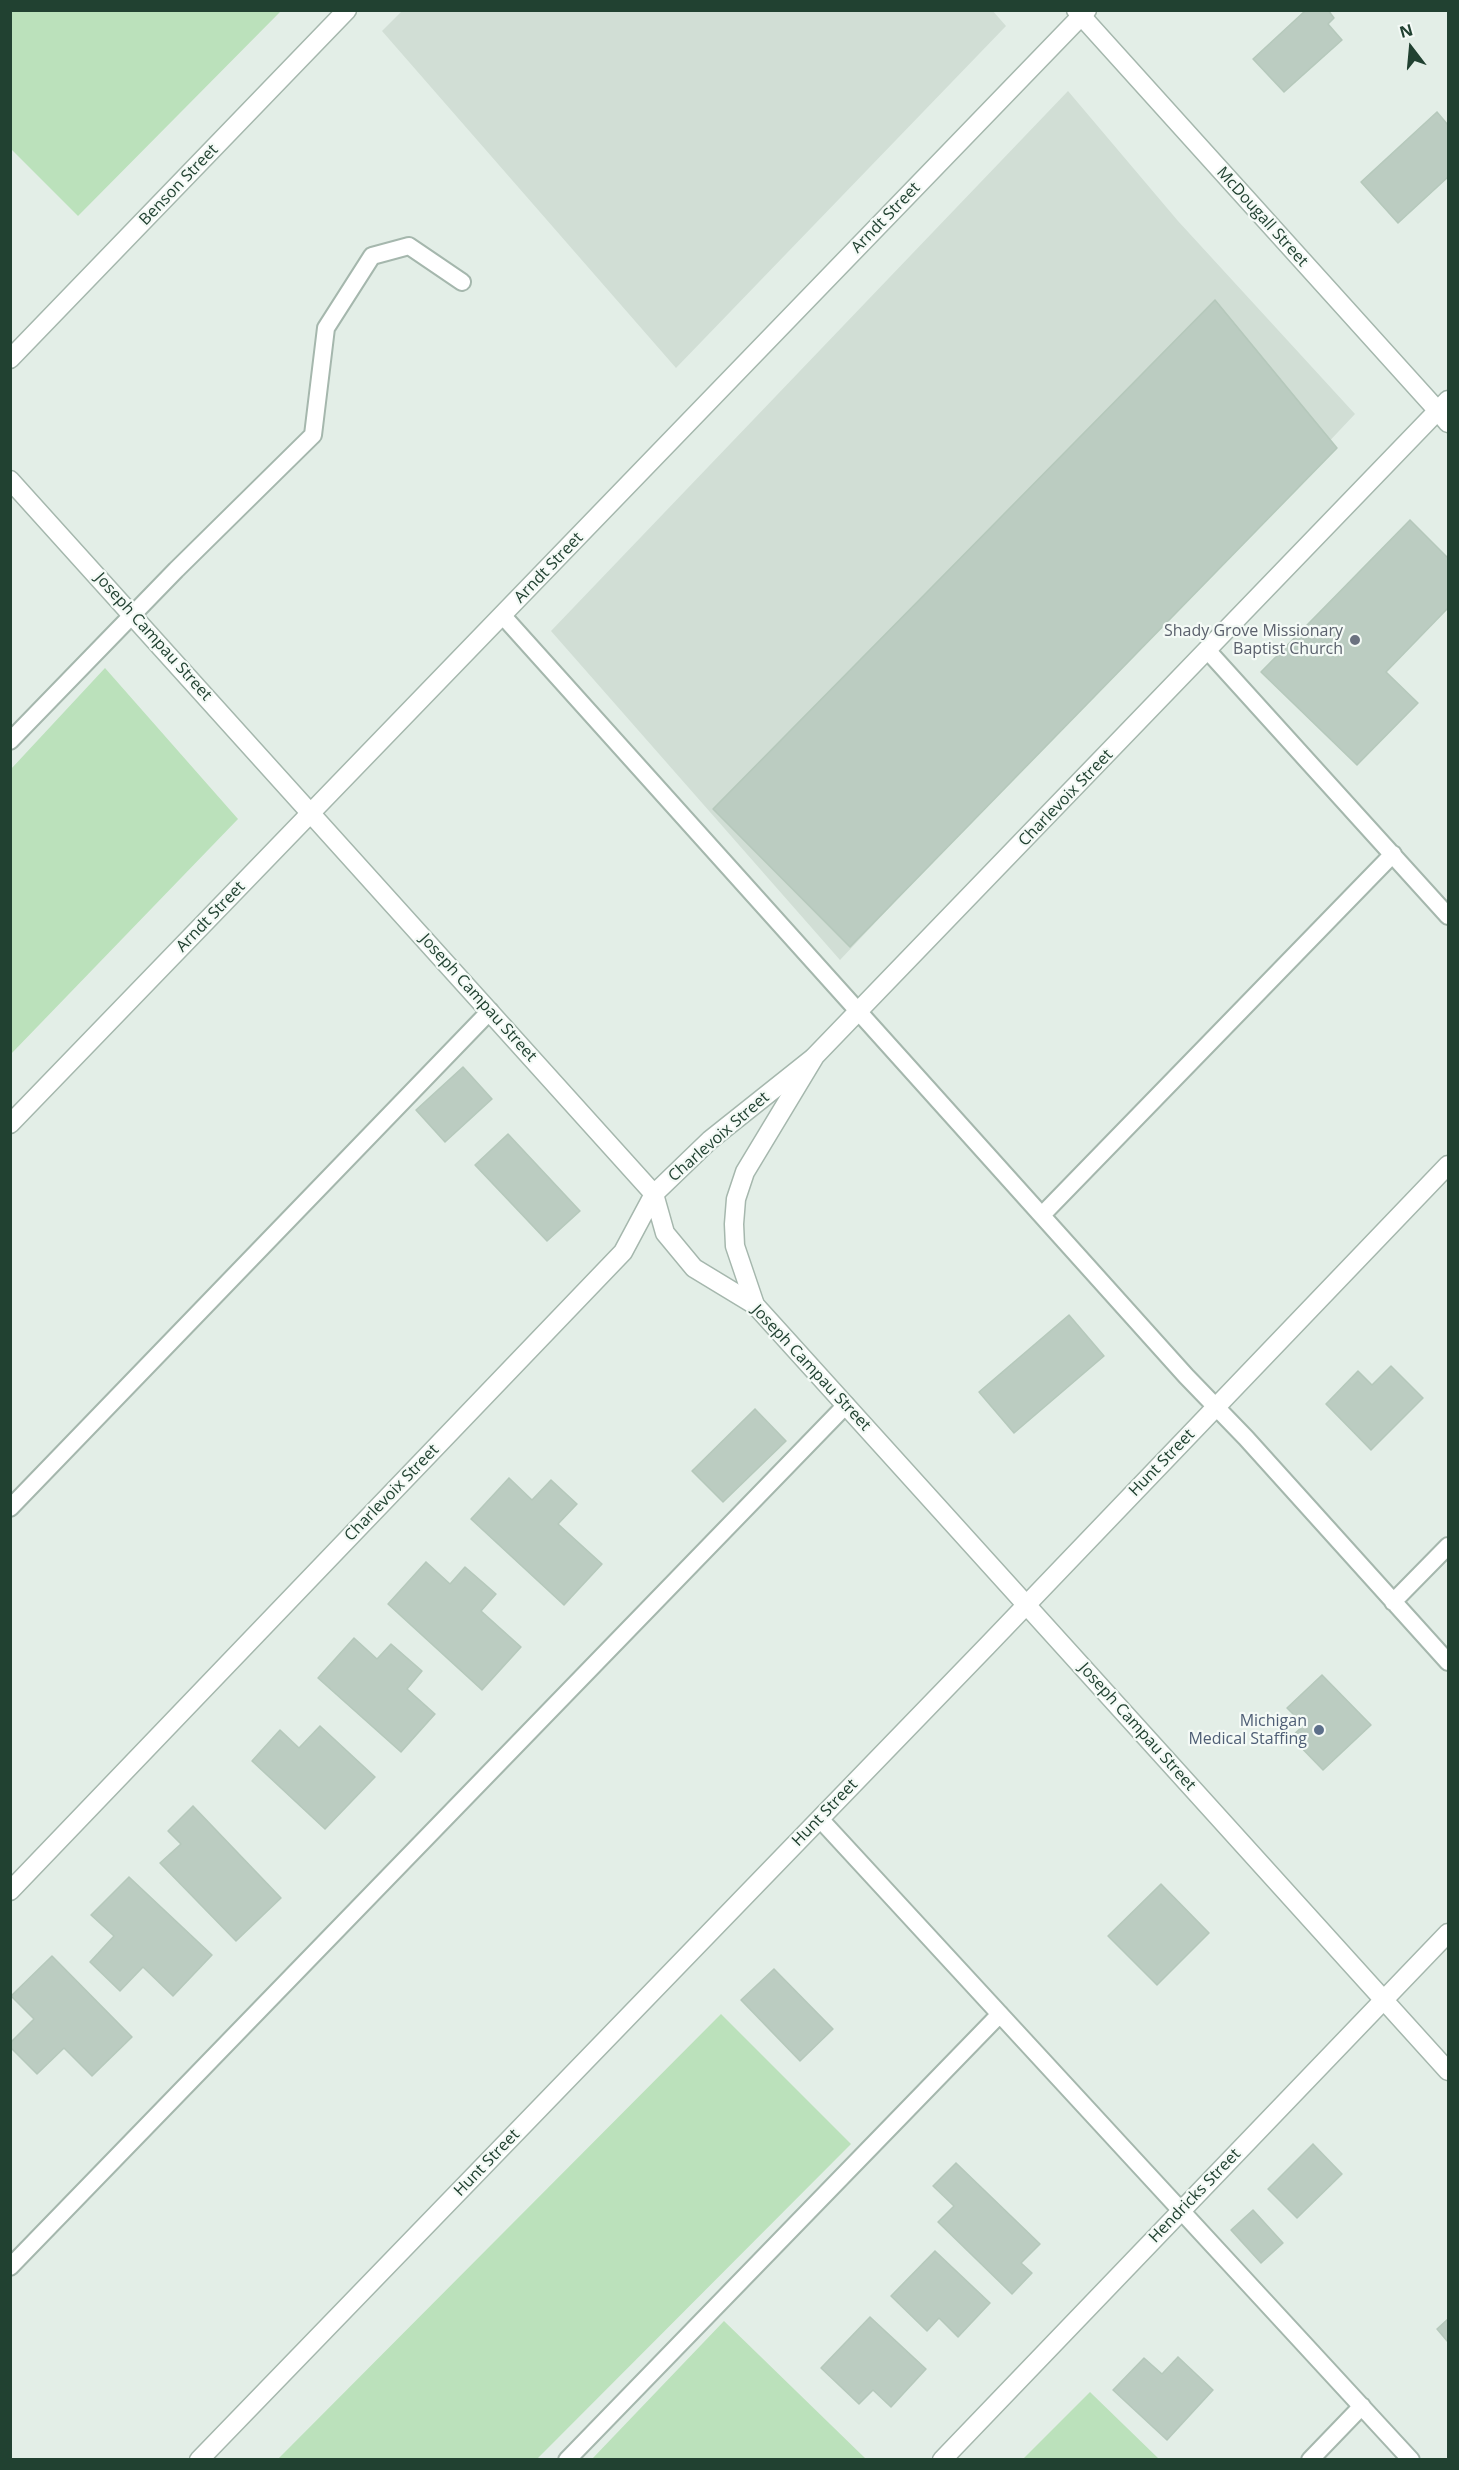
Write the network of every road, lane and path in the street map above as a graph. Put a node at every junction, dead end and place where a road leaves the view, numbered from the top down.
1 (347, 10) edge
2 (1081, 12) edge
3 (462, 282) dead end
4 (10, 359) edge
5 (1445, 412) edge
6 (10, 480) edge
7 (132, 615) junction
8 (503, 616) junction
9 (1208, 651) junction
10 (10, 741) edge
11 (312, 814) junction
12 (1393, 854) junction
13 (1449, 916) edge
14 (490, 1011) junction
15 (858, 1011) junction
16 (815, 1056) junction
17 (10, 1124) edge
18 (1449, 1165) edge
19 (654, 1194) junction
20 (1042, 1215) junction
21 (755, 1305) junction
22 (846, 1405) junction
23 (1216, 1407) junction
24 (10, 1508) edge
25 (1449, 1546) edge
26 (1394, 1602) junction
27 (1026, 1605) junction
28 (1449, 1662) edge
29 (820, 1819) junction
30 (10, 1891) edge
31 (1449, 1933) edge
32 (1384, 2000) junction
33 (1000, 2014) junction
34 (1449, 2071) edge
35 (1182, 2211) junction
36 (10, 2267) edge
37 (1362, 2406) junction
38 (200, 2460) edge
39 (567, 2460) edge
40 (942, 2460) edge
41 (1310, 2460) edge
42 (1412, 2460) edge

1 - 4 street, Benson Street
2 - 5 street, McDougall Street
2 - 8 street, Arndt Street
3 - 7 lane
5 - 9 street, Charlevoix Street
6 - 7 street, Joseph Campau Street
7 - 10 lane
7 - 11 street, Joseph Campau Street
8 - 11 street, Arndt Street
8 - 15 lane
9 - 12 lane
9 - 15 street, Charlevoix Street
11 - 14 street, Joseph Campau Street
11 - 17 street, Arndt Street
12 - 13 lane
12 - 20 lane
14 - 19 street, Joseph Campau Street
14 - 24 lane
15 - 16 street, Charlevoix Street
15 - 20 lane
16 - 19 street, Charlevoix Street
16 - 21 street
18 - 23 street, Hunt Street
19 - 21 street, Joseph Campau Street
19 - 30 street, Charlevoix Street
20 - 23 lane
21 - 22 street, Joseph Campau Street
22 - 27 street, Joseph Campau Street
22 - 36 lane
23 - 26 lane
23 - 27 street, Hunt Street
25 - 26 lane
26 - 28 lane
27 - 29 street, Hunt Street
27 - 32 street, Joseph Campau Street
29 - 33 lane
29 - 38 street, Hunt Street
31 - 32 street, Hendricks Street
32 - 34 street, Joseph Campau Street
32 - 35 street, Hendricks Street
33 - 35 lane
33 - 39 lane
35 - 37 lane
35 - 40 street, Hendricks Street
37 - 41 lane
37 - 42 lane

